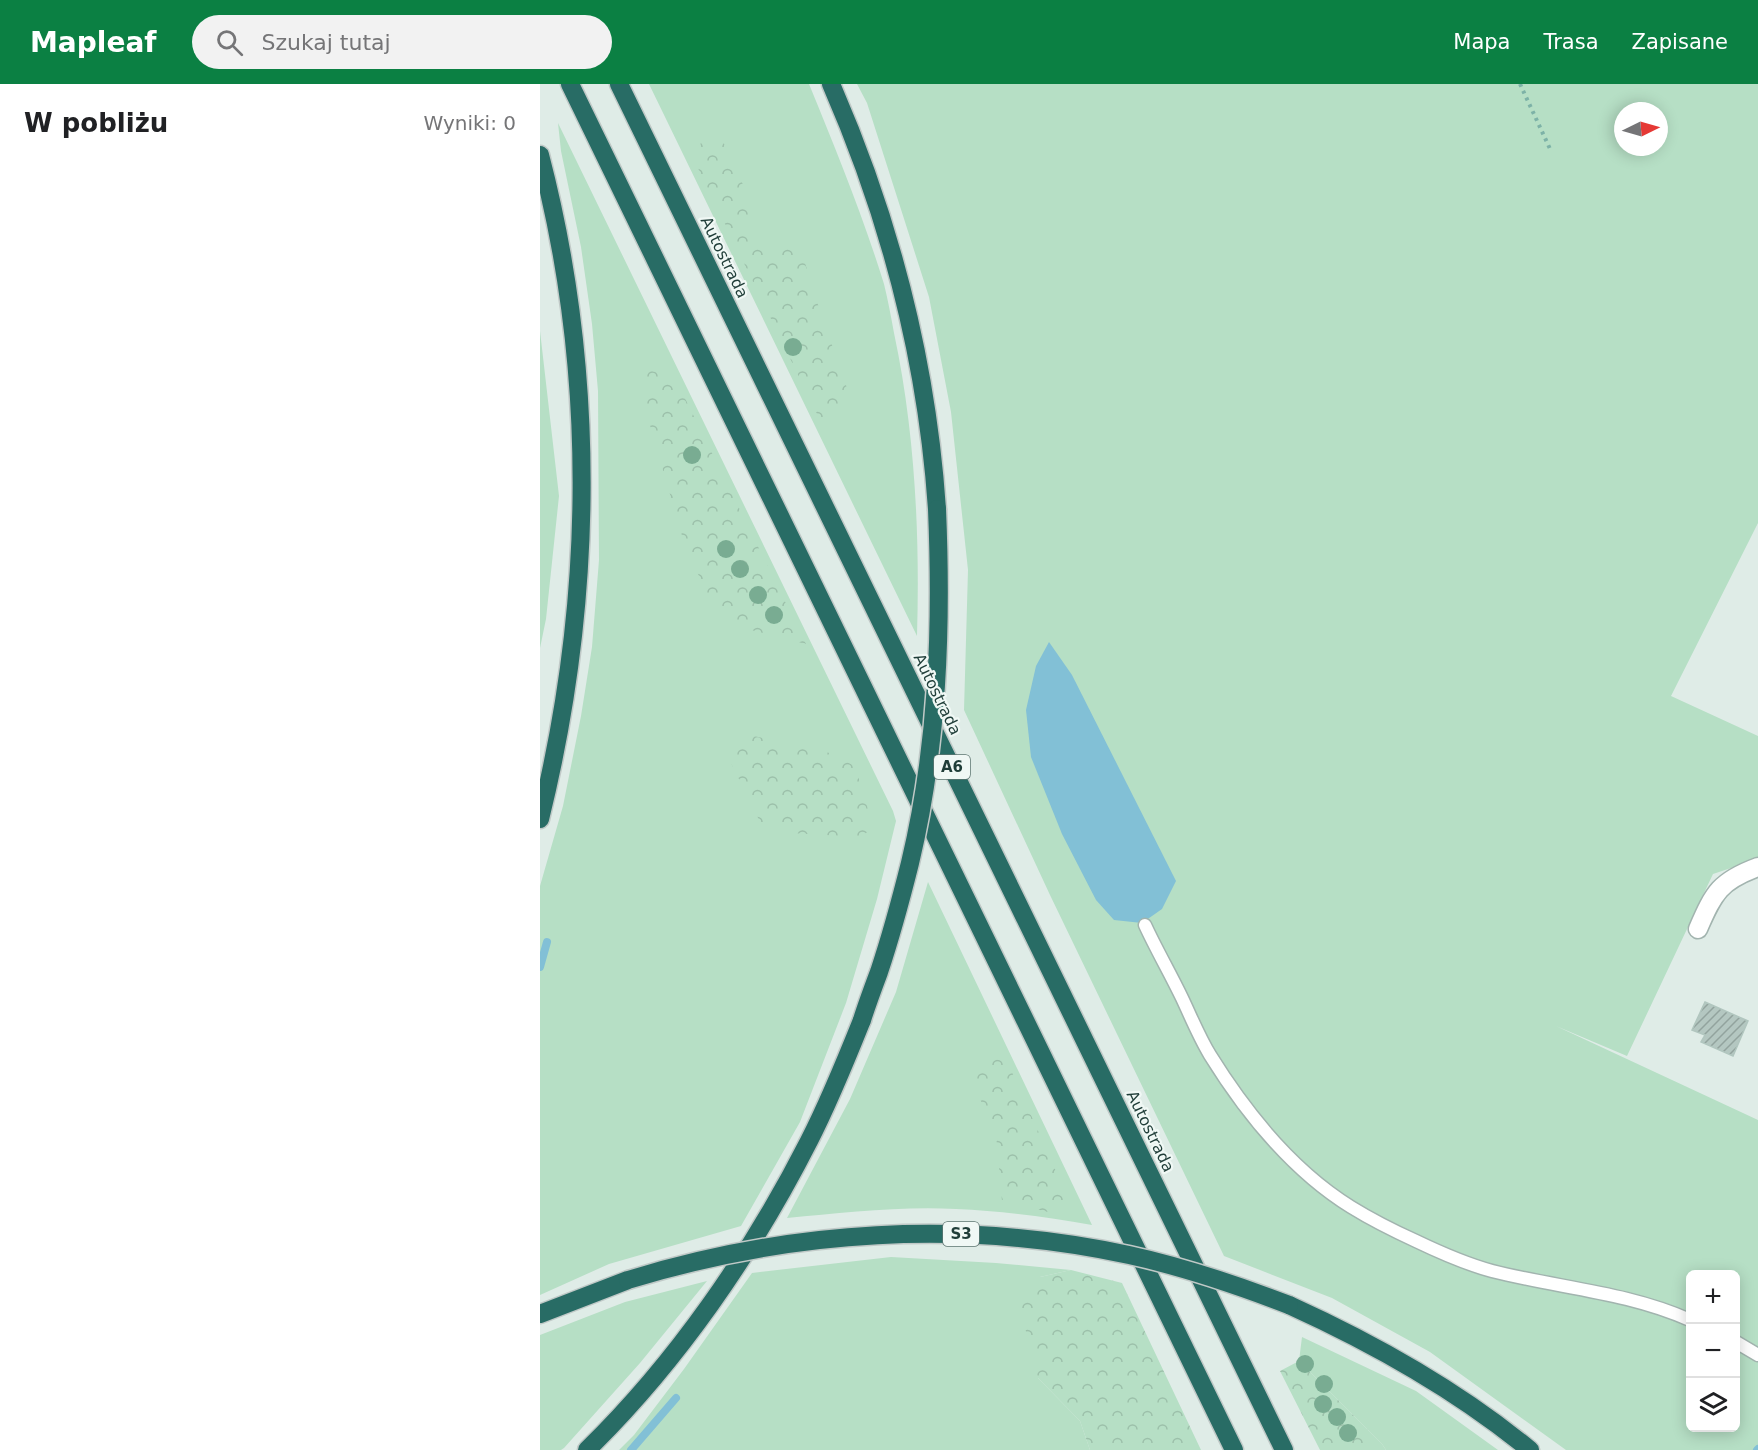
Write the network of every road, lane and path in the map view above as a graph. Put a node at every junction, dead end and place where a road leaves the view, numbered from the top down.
1 (570, 84) edge
2 (619, 84) edge
3 (831, 84) edge
4 (1520, 84) edge
5 (1551, 151) dead end
6 (540, 155) edge
7 (540, 819) edge
8 (1758, 867) edge
9 (1144, 925) dead end
10 (1698, 928) dead end
11 (540, 1314) edge
12 (1686, 1318) edge
13 (1740, 1344) edge
14 (1758, 1355) edge
15 (587, 1450) edge
16 (1234, 1450) edge
17 (1284, 1450) edge
18 (1530, 1450) edge

1 - 16 highway, A6
2 - 17 highway, Autostrada / A6
3 - 15 highway, bridge
4 - 5 path
6 - 7 highway
8 - 10 street
9 - 12 lane
11 - 18 highway, S3, bridge
13 - 14 lane

